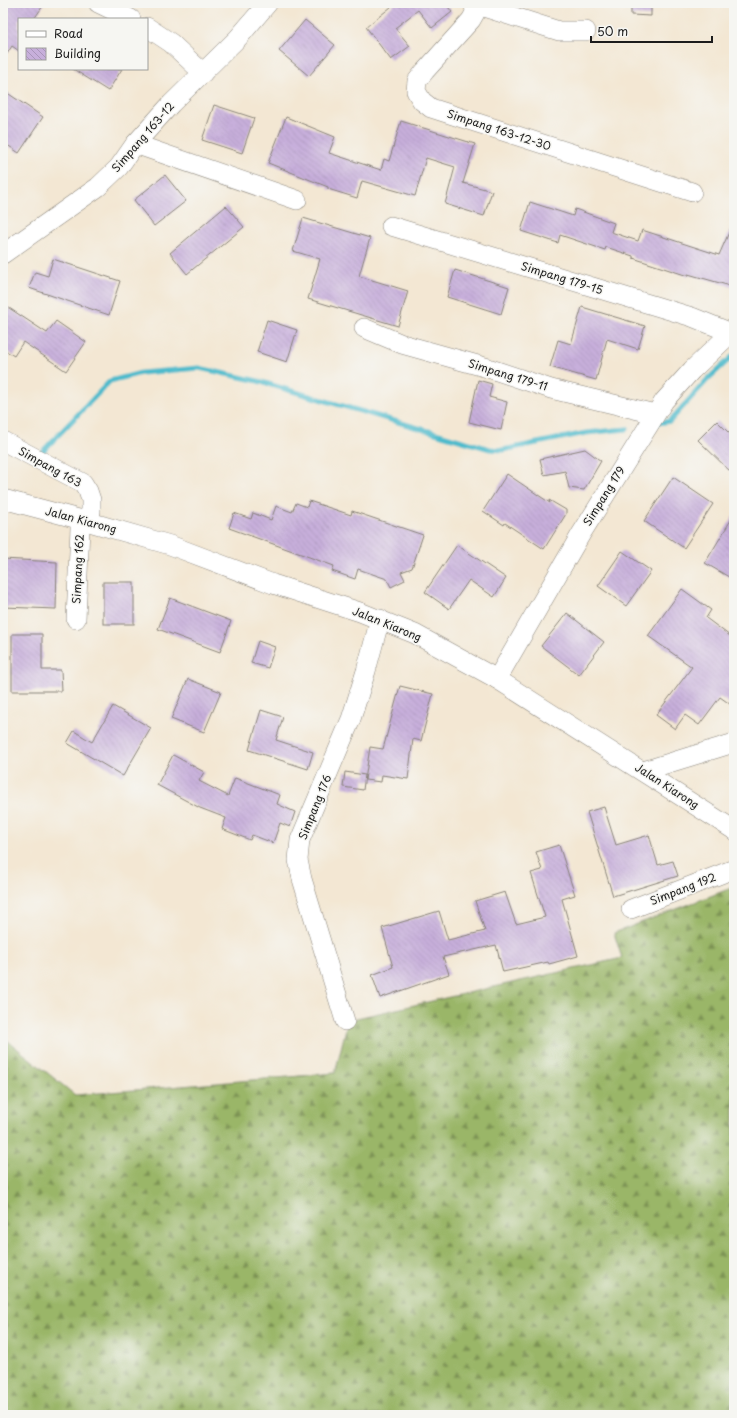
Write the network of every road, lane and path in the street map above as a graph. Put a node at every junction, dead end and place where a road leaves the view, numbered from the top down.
1 (98, 3) edge
2 (268, 3) edge
3 (474, 4) edge
4 (129, 18) edge
5 (148, 28) edge
6 (586, 31) dead end
7 (202, 73) junction
8 (136, 144) junction
9 (692, 192) dead end
10 (297, 200) dead end
11 (391, 226) dead end
12 (3, 254) edge
13 (364, 328) dead end
14 (733, 332) edge
15 (656, 414) junction
16 (3, 441) edge
17 (3, 500) edge
18 (86, 521) junction
19 (76, 619) dead end
20 (380, 619) junction
21 (497, 679) junction
22 (734, 743) edge
23 (643, 771) junction
24 (734, 830) edge
25 (734, 869) edge
26 (631, 909) dead end
27 (345, 1021) dead end

1 - 4 street
2 - 7 street, Simpang 163-12
3 - 6 street, Simpang 163-12-30
3 - 9 street, Simpang 163-12-30
5 - 7 street
7 - 8 street, Simpang 163-12
8 - 10 street
8 - 12 street, Simpang 163-12
11 - 14 street, Simpang 179-15
13 - 15 street, Simpang 179-11
14 - 15 street, Simpang 179
15 - 21 street, Simpang 179
16 - 18 street, Simpang 163
17 - 18 street, Jalan Kiarong
18 - 19 street, Simpang 162
18 - 20 street, Jalan Kiarong
20 - 21 street, Jalan Kiarong
20 - 27 street, Simpang 176
21 - 23 street, Jalan Kiarong
22 - 23 street
23 - 24 street, Jalan Kiarong
25 - 26 street, Simpang 192

